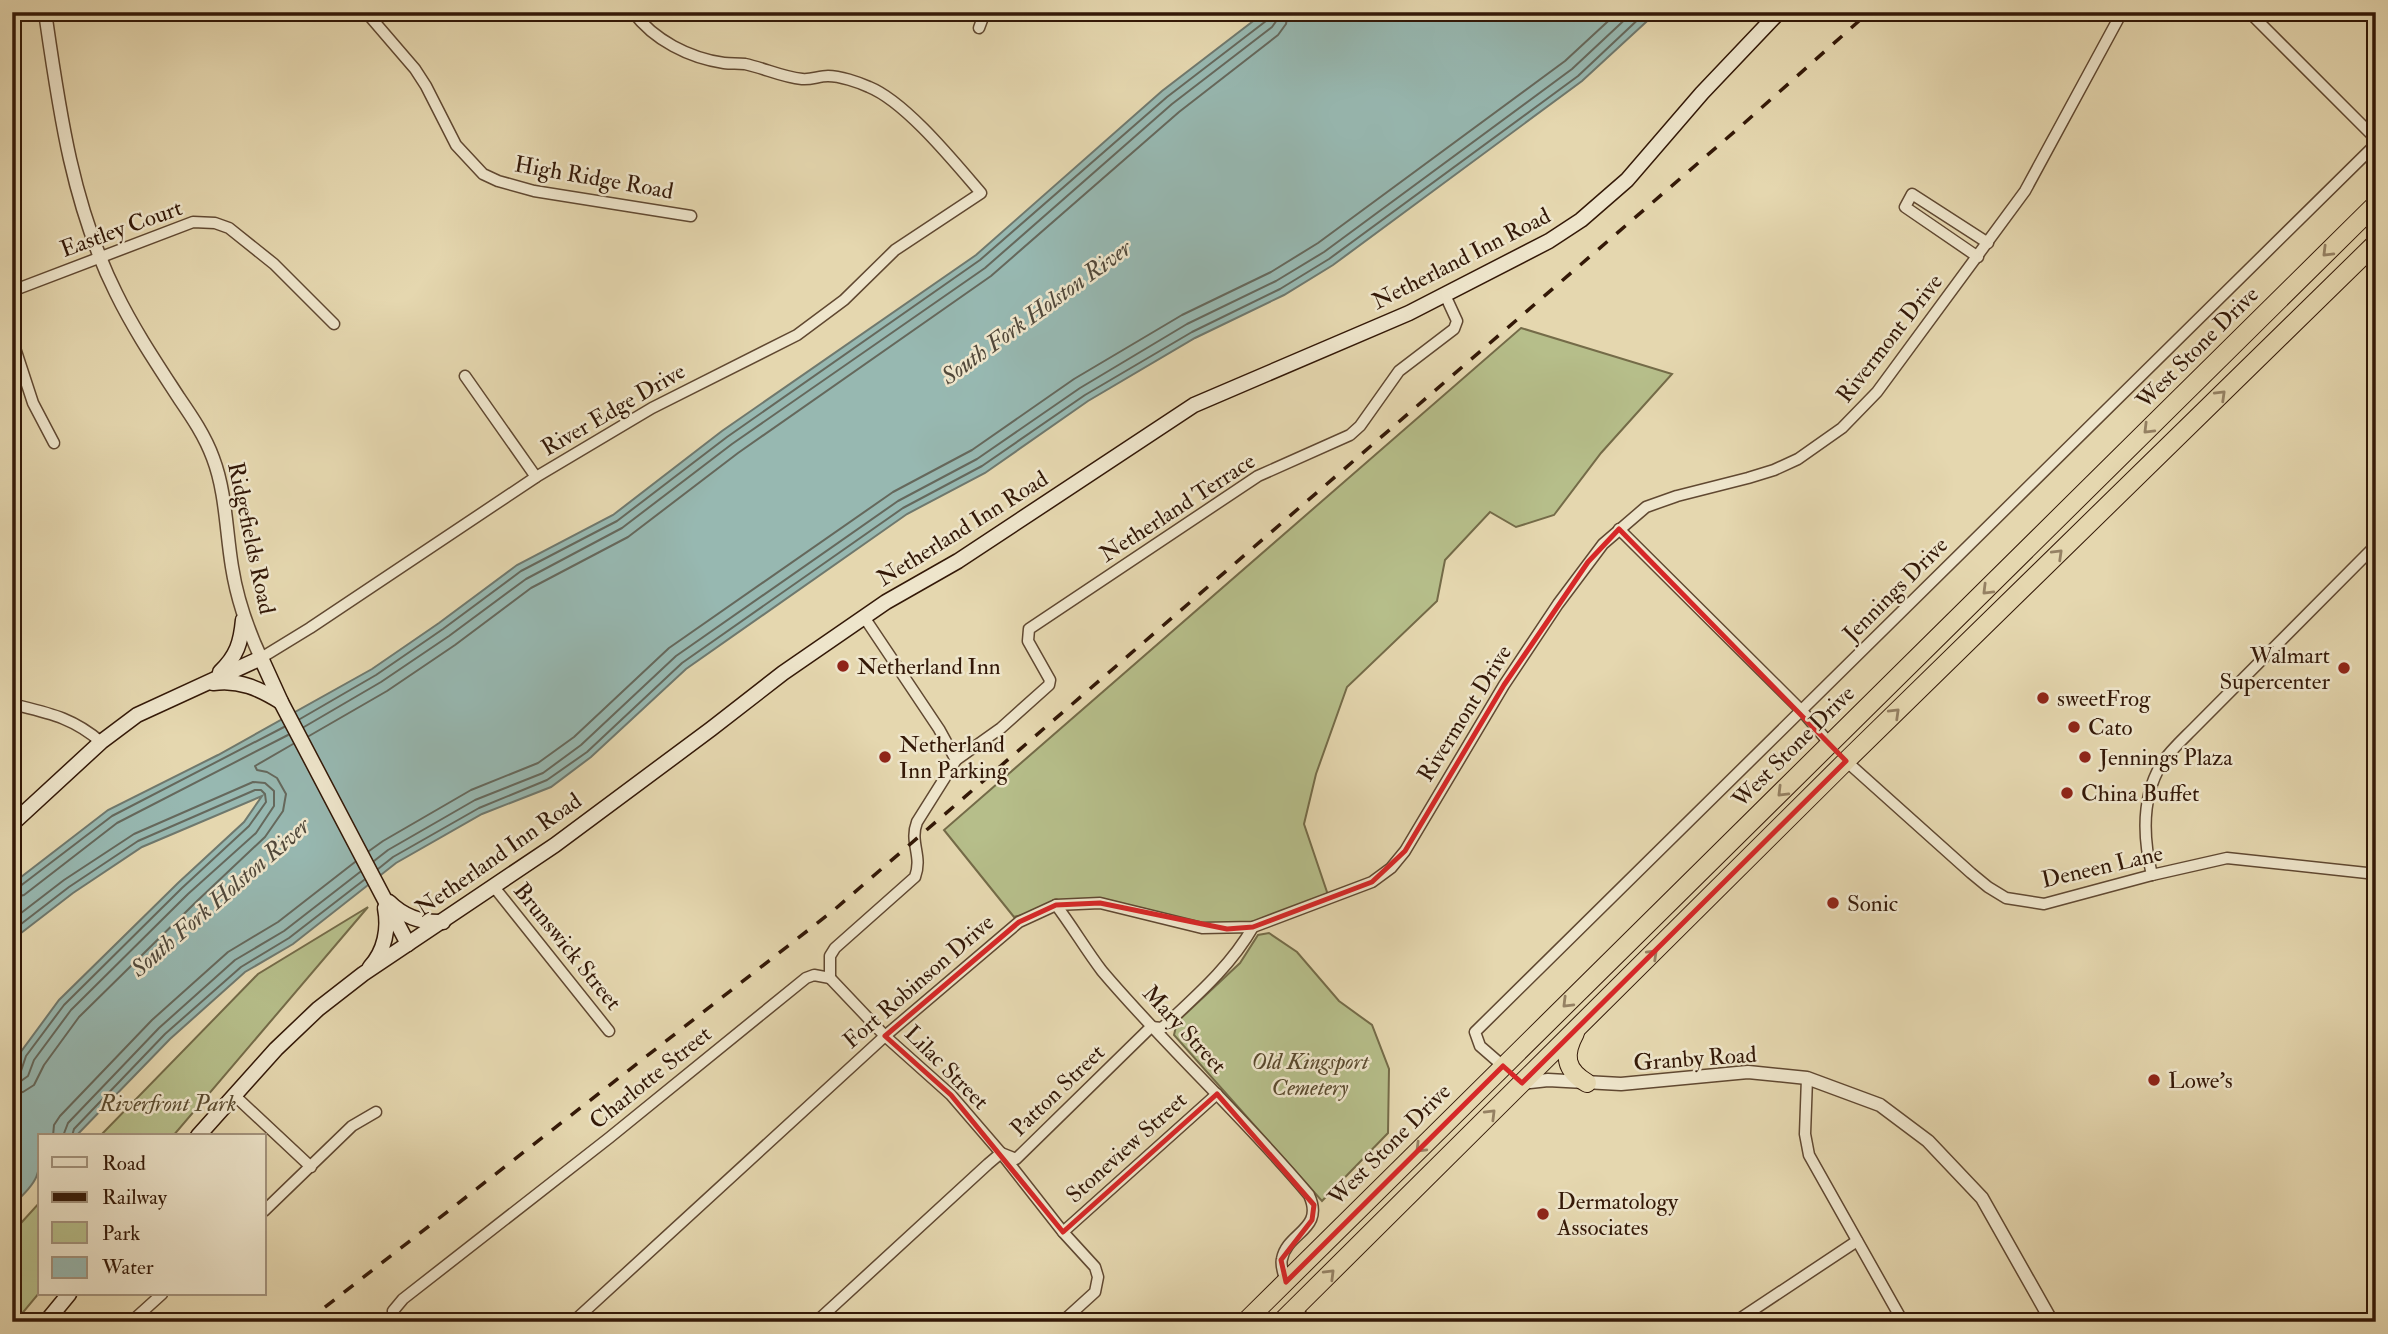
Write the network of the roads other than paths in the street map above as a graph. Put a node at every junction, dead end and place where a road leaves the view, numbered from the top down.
1 (45, 12) edge
2 (366, 12) edge
3 (633, 12) edge
4 (985, 12) edge
5 (1779, 12) edge
6 (2122, 12) edge
7 (2249, 12) edge
8 (979, 28) dead end
9 (2376, 141) edge
10 (2376, 204) edge
11 (691, 216) dead end
12 (1988, 243) junction
13 (2376, 243) edge
14 (1978, 257) junction
15 (101, 259) junction
16 (12, 292) edge
17 (1445, 295) junction
18 (334, 324) dead end
19 (12, 339) edge
20 (465, 376) dead end
21 (54, 443) dead end
22 (536, 477) junction
23 (1619, 529) junction
24 (2376, 545) edge
25 (864, 617) junction
26 (243, 620) junction
27 (261, 658) junction
28 (201, 685) junction
29 (281, 702) junction
30 (12, 704) edge
31 (1802, 711) junction
32 (101, 742) junction
33 (1830, 744) junction
34 (956, 760) junction
35 (1846, 761) junction
36 (12, 824) edge
37 (2376, 873) edge
38 (2152, 875) junction
39 (1372, 882) joint
40 (494, 887) junction
41 (1056, 905) junction
42 (389, 908) junction
43 (443, 922) junction
44 (1253, 926) junction
45 (408, 944) junction
46 (363, 974) junction
47 (830, 978) junction
48 (1151, 1027) junction
49 (1578, 1027) junction
50 (609, 1031) dead end
51 (885, 1036) junction
52 (1503, 1066) junction
53 (1807, 1079) junction
54 (1522, 1083) junction
55 (1587, 1083) junction
56 (1217, 1094) junction
57 (234, 1095) junction
58 (376, 1112) dead end
59 (200, 1134) edge
60 (1001, 1153) junction
61 (311, 1167) junction
62 (266, 1209) edge
63 (1063, 1232) junction
64 (1857, 1241) junction
65 (1286, 1282) junction
66 (67, 1296) edge
67 (160, 1296) edge
68 (1301, 1315) edge
69 (46, 1322) edge
70 (131, 1322) edge
71 (398, 1322) edge
72 (573, 1322) edge
73 (816, 1322) edge
74 (1062, 1322) edge
75 (1245, 1322) edge
76 (1281, 1322) edge
77 (1735, 1322) edge
78 (1903, 1322) edge
79 (2052, 1322) edge

1 - 15 street, Ridgefields Road
2 - 11 street, High Ridge Road
3 - 22 street, River Edge Drive
4 - 8 street
5 - 17 main road, Netherland Inn Road
6 - 12 street, Rivermont Drive
7 - 9 street
9 - 31 street, Jennings Drive
10 -> 33 highway, West Stone Drive
12 - 14 street, Rivermont Drive
12 - 14 street
35 -> 13 highway
14 - 23 street, Rivermont Drive
15 - 16 street, Eastley Court
15 - 18 street, Eastley Court
15 - 26 street, Ridgefields Road
17 - 25 main road, Netherland Inn Road
17 - 34 street, Netherland Terrace
19 - 21 street
20 - 22 street
22 - 27 street, River Edge Drive
23 - 31 street
23 - 39 street, Rivermont Drive
24 - 38 street
25 - 34 street
25 - 40 main road, Netherland Inn Road
26 - 27 street, Ridgefields Road
26 - 28 main road
27 - 28 main road
27 - 29 main road, Ridgefields Road
28 - 29 main road
28 - 32 main road
29 - 42 main road, Ridgefields Road
30 - 32 street
31 - 33 street
31 - 52 street, Jennings Drive
32 - 36 main road
33 - 35 highway
33 -> 52 highway, West Stone Drive
34 - 47 street
35 - 38 street, Deneen Lane
49 -> 35 highway
37 - 38 street, Deneen Lane
39 - 44 street, Fort Robinson Drive
40 - 43 main road, Netherland Inn Road
40 - 50 street, Brunswick Street
41 - 44 street, Fort Robinson Drive
41 - 48 street, Mary Street
41 - 51 street, Fort Robinson Drive
42 - 43 main road
42 - 45 main road, Ridgefields Road
42 - 46 main road
43 - 45 main road, Netherland Inn Road
44 - 48 street, Patton Street
45 - 46 main road, Netherland Inn Road
46 - 57 main road, Netherland Inn Road
47 - 51 street, Lilac Street
47 - 71 street, Charlotte Street
48 - 56 street, Mary Street
48 - 60 street, Patton Street
49 - 54 highway
49 - 55 highway
51 - 60 street, Lilac Street
51 - 72 street, Fort Robinson Drive
52 - 54 highway
52 -> 65 highway, West Stone Drive
53 - 55 street, Granby Road
53 - 64 street
53 - 79 street, Granby Road
54 - 55 street, Granby Road
68 -> 54 highway
56 - 63 street, Stoneview Street
56 - 65 street, Mary Street
57 - 59 main road, Netherland Inn Road
57 - 61 street
58 - 61 street
60 - 63 street, Lilac Street
60 - 73 street, Patton Street
61 - 62 street
63 - 74 street, Lilac Street
64 - 77 street
64 - 78 street
65 - 68 highway
65 - 75 highway, West Stone Drive
66 - 69 main road
67 - 70 street
68 - 76 highway

